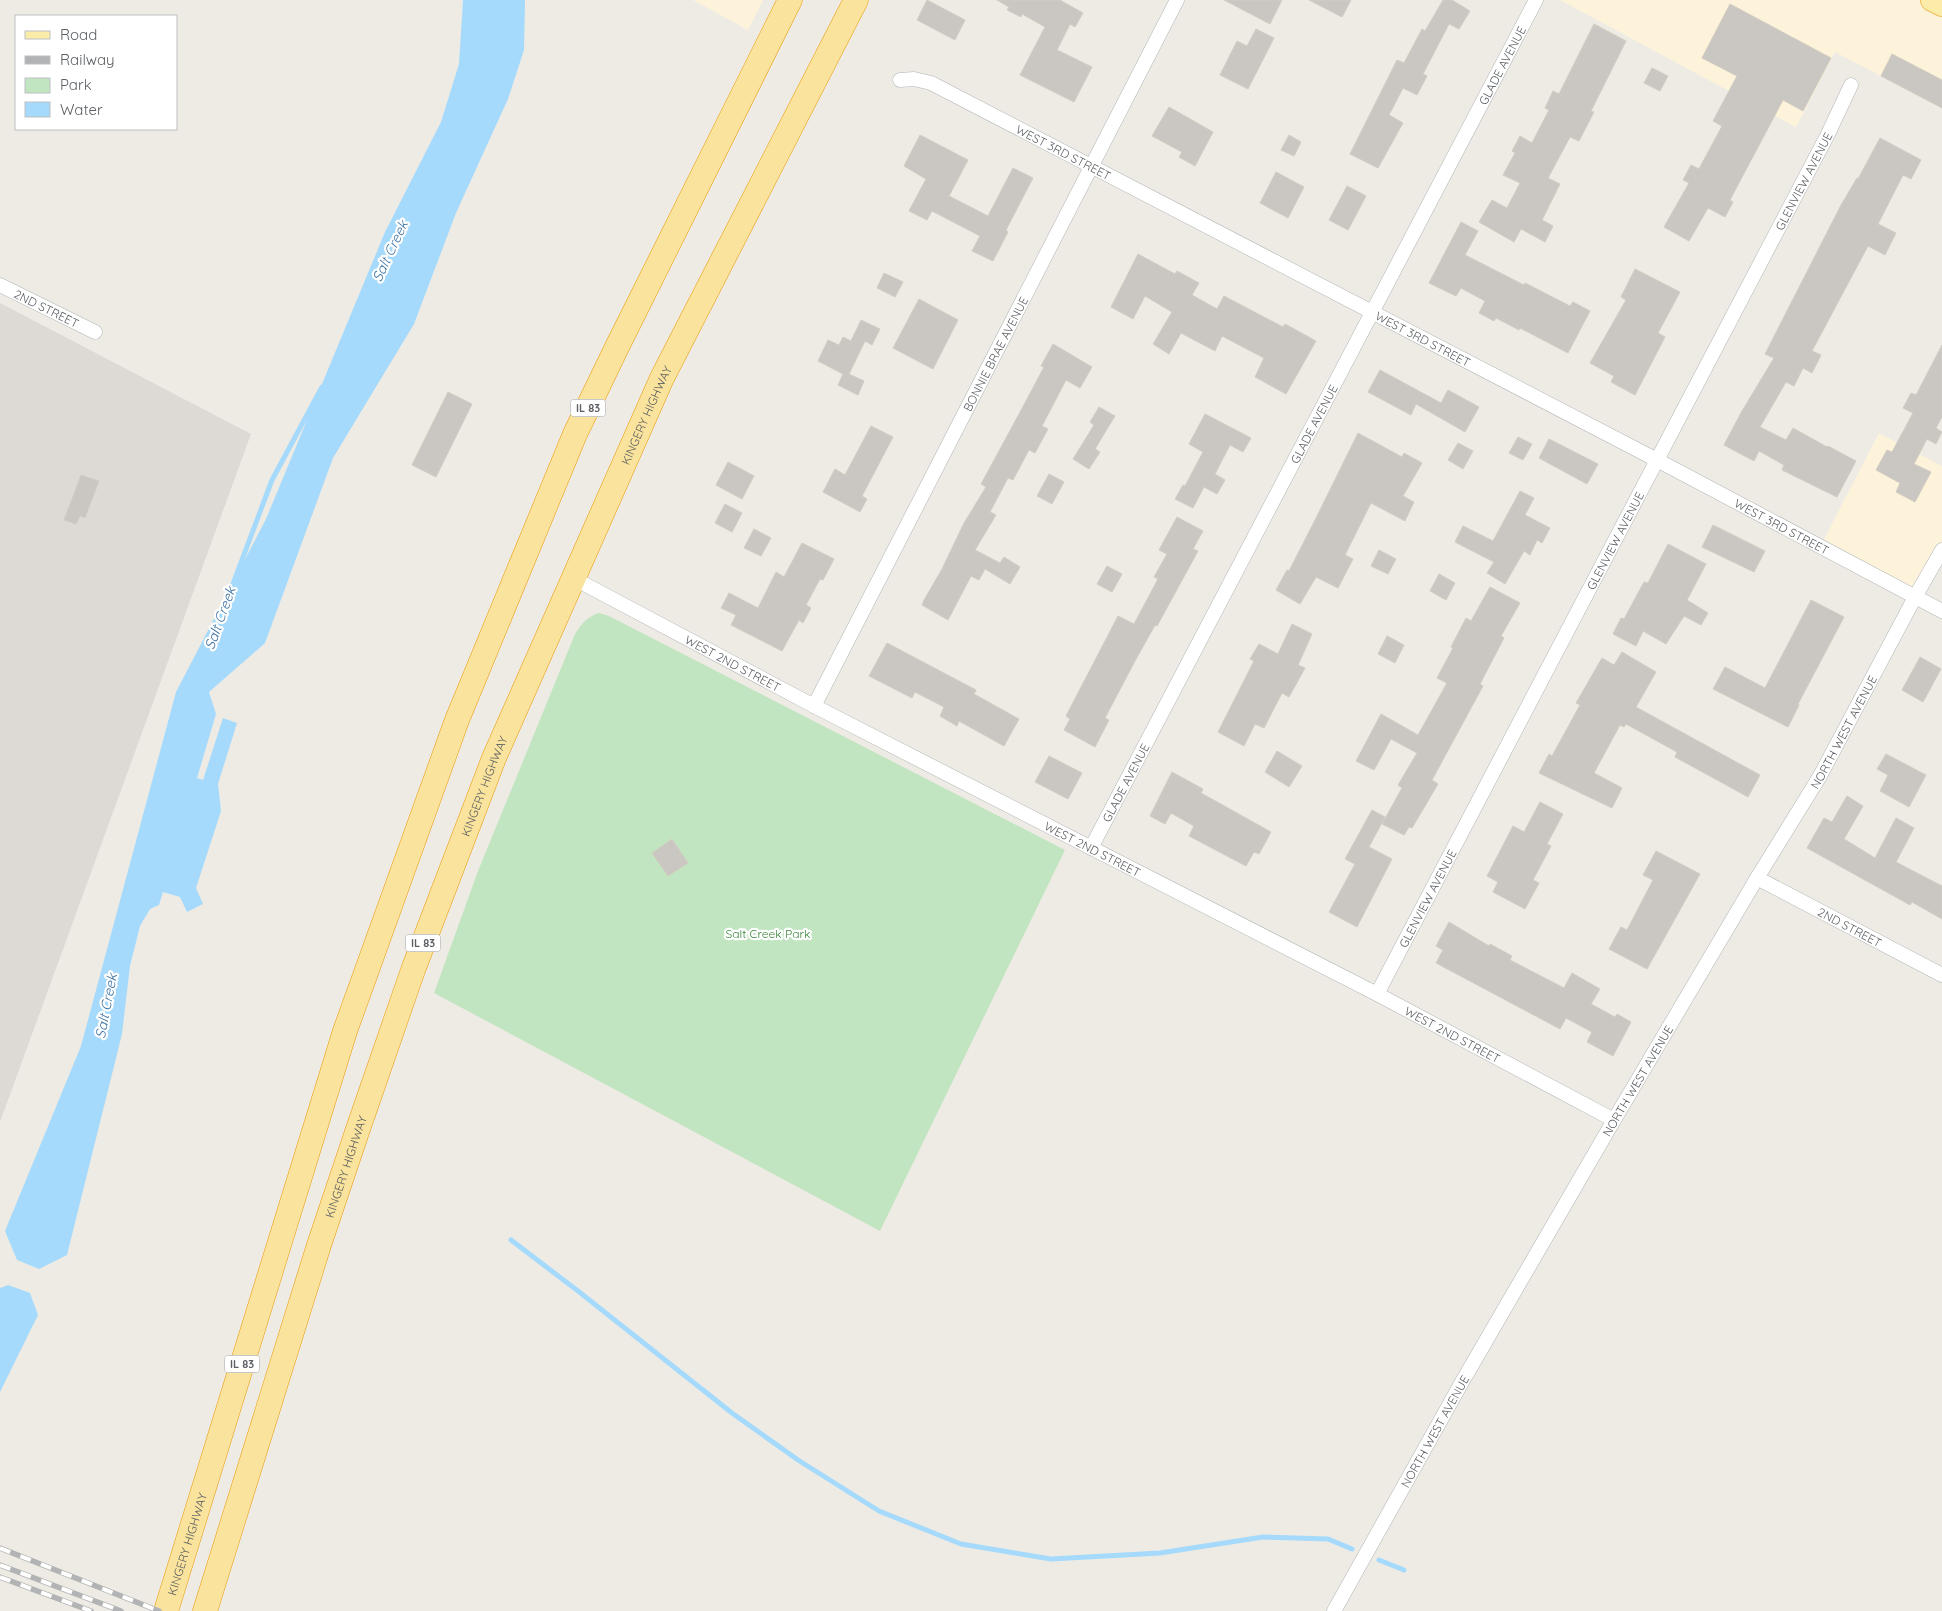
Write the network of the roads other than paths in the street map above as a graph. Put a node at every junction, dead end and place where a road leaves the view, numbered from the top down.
1 (790, 0) edge
2 (856, 0) edge
3 (1177, 0) edge
4 (1536, 0) edge
5 (1932, 0) edge
6 (1942, 6) edge
7 (900, 80) dead end
8 (1852, 86) dead end
9 (1092, 167) junction
10 (0, 285) edge
11 (1372, 313) junction
12 (95, 332) dead end
13 (1657, 460) junction
14 (1942, 550) edge
15 (573, 578) junction
16 (1915, 597) junction
17 (1942, 610) edge
18 (814, 706) junction
19 (1091, 848) junction
20 (1757, 878) junction
21 (1942, 975) edge
22 (1377, 994) junction
23 (1614, 1120) junction
24 (166, 1611) edge
25 (205, 1611) edge
26 (1334, 1611) edge

1 - 24 highway, KINGERY HIGHWAY / IL 83
2 - 15 highway, KINGERY HIGHWAY / IL 83
3 - 9 street, BONNIE BRAE AVENUE
4 - 11 street, GLADE AVENUE
5 - 6 main road
7 - 9 street, WEST 3RD STREET
8 - 13 street, GLENVIEW AVENUE
9 - 11 street, WEST 3RD STREET
9 - 18 street, BONNIE BRAE AVENUE
10 - 12 street, 2ND STREET
11 - 13 street, WEST 3RD STREET
11 - 19 street, GLADE AVENUE
13 - 16 street, WEST 3RD STREET
13 - 22 street, GLENVIEW AVENUE
14 - 16 street, NORTH WEST AVENUE
15 - 18 street, WEST 2ND STREET
15 - 25 highway, KINGERY HIGHWAY / IL 83
16 - 17 street, WEST 3RD STREET
16 - 20 street, NORTH WEST AVENUE
18 - 19 street, WEST 2ND STREET
19 - 22 street, WEST 2ND STREET
20 - 21 street, 2ND STREET
20 - 23 street, NORTH WEST AVENUE
22 - 23 street, WEST 2ND STREET
23 - 26 street, NORTH WEST AVENUE

